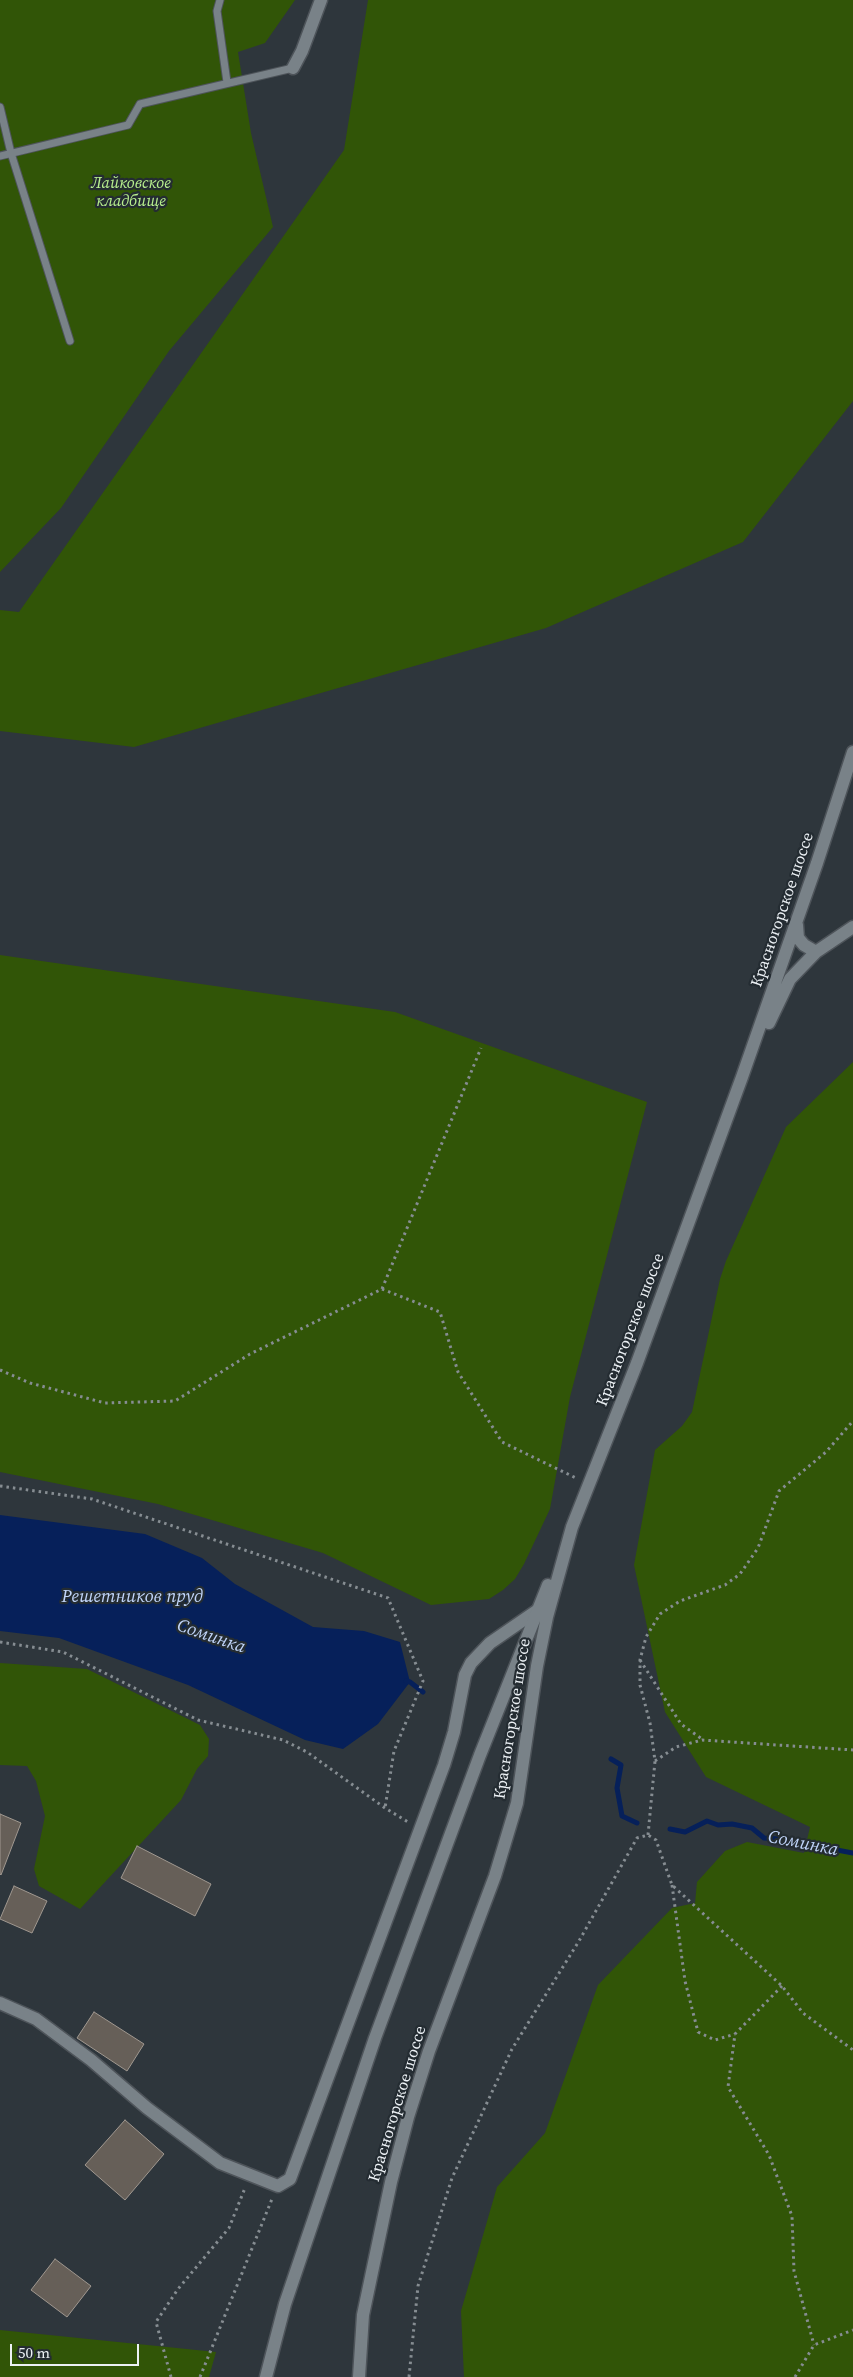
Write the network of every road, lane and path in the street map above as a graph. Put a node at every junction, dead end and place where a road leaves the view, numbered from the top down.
1 (220, 0) edge
2 (321, 0) edge
3 (293, 68) joint
4 (227, 82) junction
5 (0, 107) edge
6 (11, 153) junction
7 (0, 156) edge
8 (70, 341) dead end
9 (853, 752) edge
10 (796, 923) junction
11 (853, 927) edge
12 (816, 952) junction
13 (482, 1048) dead end
14 (742, 1077) junction
15 (382, 1289) junction
16 (0, 1370) edge
17 (853, 1421) edge
18 (589, 1484) junction
19 (0, 1486) edge
20 (572, 1527) junction
21 (538, 1610) junction
22 (0, 1642) edge
23 (640, 1660) junction
24 (702, 1740) junction
25 (853, 1750) edge
26 (655, 1761) junction
27 (385, 1808) junction
28 (415, 1826) dead end
29 (648, 1836) junction
30 (672, 1885) junction
31 (782, 1986) junction
32 (0, 2003) edge
33 (735, 2034) junction
34 (853, 2050) edge
35 (250, 2176) junction
36 (277, 2186) junction
37 (853, 2330) edge
38 (814, 2345) junction
39 (171, 2377) edge
40 (200, 2377) edge
41 (266, 2377) edge
42 (359, 2377) edge
43 (409, 2377) edge
44 (795, 2377) edge

1 - 4 lane
2 - 3 main road
3 - 4 lane
4 - 6 lane
5 - 6 lane
6 - 7 lane
6 - 8 lane
9 - 10 main road, Красногорское шоссе
10 - 12 main road
10 - 14 main road, Красногорское шоссе
11 - 12 main road, Красногорское шоссе
12 - 14 main road, Красногорское шоссе
13 - 15 path
14 - 18 main road, Красногорское шоссе
15 - 16 path
15 - 18 path
17 - 23 path
18 - 20 main road, Красногорское шоссе
19 - 27 path
20 - 21 main road
20 - 42 main road, Красногорское шоссе
21 - 36 main road
21 - 41 main road
22 - 27 path
23 - 24 path
23 - 26 path
24 - 25 path
24 - 26 path
26 - 29 path
27 - 28 path
29 - 30 path
29 - 43 path
30 - 31 path
30 - 33 path
31 - 33 path
31 - 34 path
32 - 35 main road
33 - 38 path
35 - 36 main road
35 - 39 path
36 - 40 path
37 - 38 path
38 - 44 path

